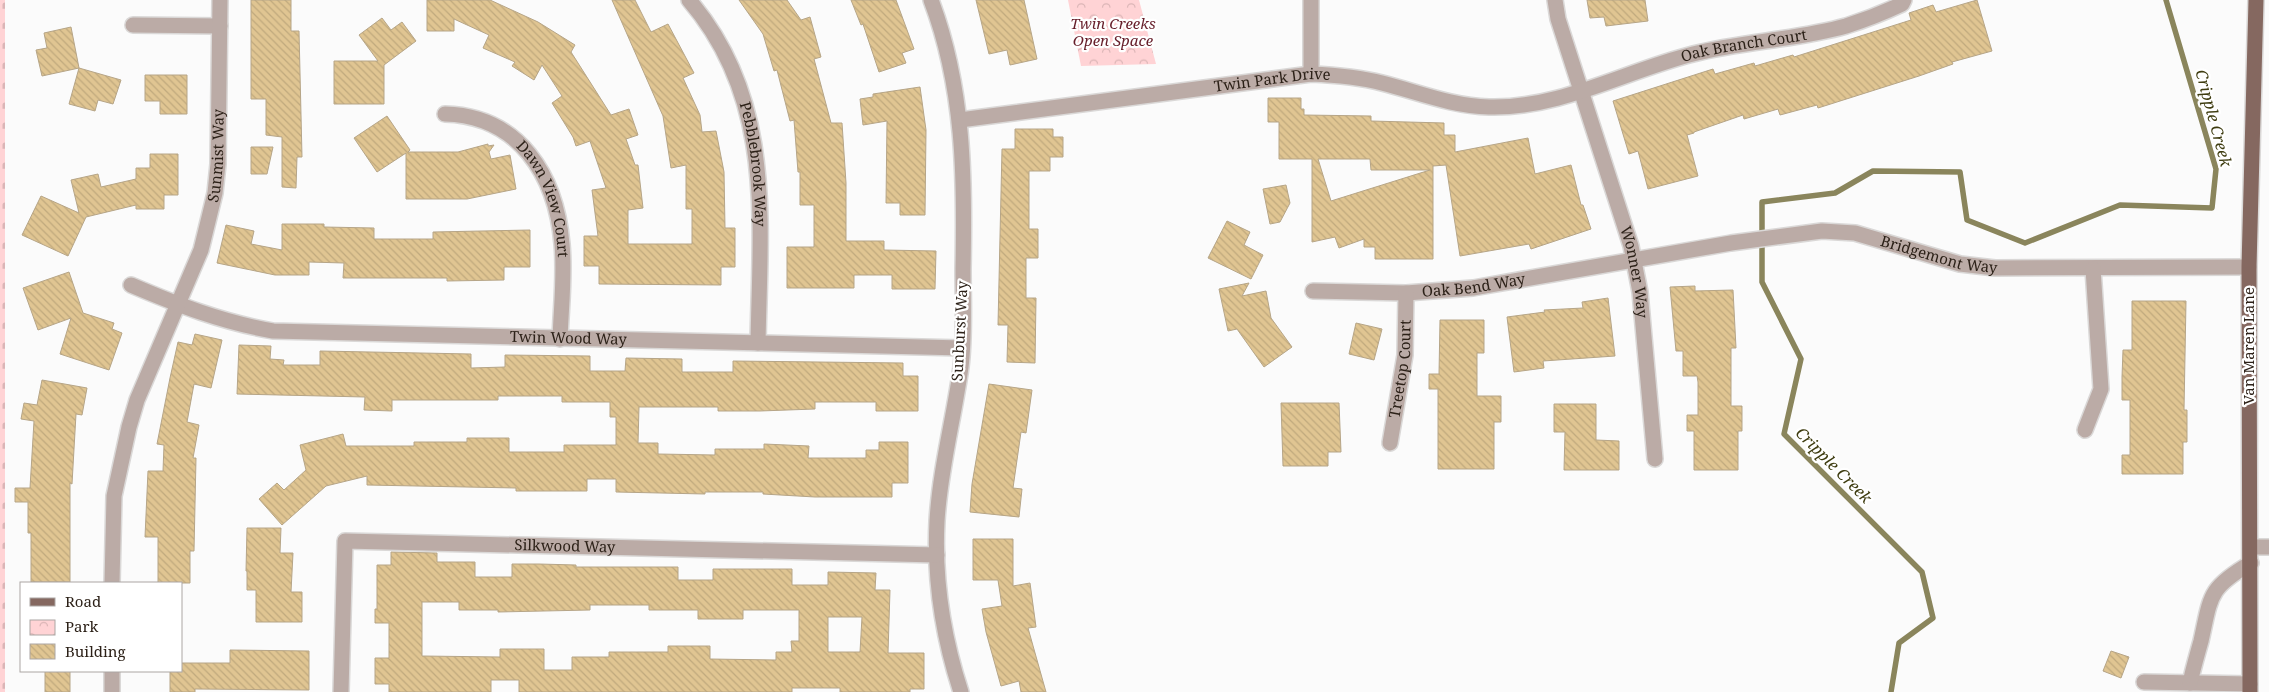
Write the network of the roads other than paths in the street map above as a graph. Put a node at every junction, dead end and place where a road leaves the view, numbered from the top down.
1 (220, 0) edge
2 (689, 0) edge
3 (931, 0) edge
4 (1311, 0) edge
5 (1555, 0) edge
6 (1904, 0) edge
7 (2256, 0) edge
8 (133, 25) dead end
9 (220, 26) junction
10 (1311, 74) junction
11 (1580, 91) junction
12 (445, 114) dead end
13 (960, 120) junction
14 (1634, 261) junction
15 (2249, 268) junction
16 (2093, 269) junction
17 (131, 285) dead end
18 (1313, 291) dead end
19 (1406, 293) junction
20 (178, 305) junction
21 (560, 339) junction
22 (758, 343) junction
23 (962, 348) junction
24 (2084, 430) dead end
25 (1390, 443) dead end
26 (1655, 459) dead end
27 (2250, 547) junction
28 (2269, 547) edge
29 (937, 554) junction
30 (2250, 563) junction
31 (112, 582) edge
32 (112, 672) edge
33 (2144, 682) dead end
34 (2190, 683) junction
35 (2250, 688) edge
36 (112, 692) edge
37 (341, 692) edge
38 (961, 692) edge

1 - 9 street, Sunmist Way
2 - 22 street, Pebblebrook Way
3 - 13 street, Sunburst Way
4 - 10 street
5 - 11 street, Wonner Way
6 - 11 street, Oak Branch Court
7 - 15 main road, Van Maren Lane
8 - 9 street
9 - 20 street, Sunmist Way
10 - 11 street, Twin Park Drive
10 - 13 street, Twin Park Drive
11 - 14 street, Wonner Way
12 - 21 street, Dawn View Court
13 - 23 street, Sunburst Way
14 - 16 street, Bridgemont Way
14 - 19 street, Oak Bend Way
14 - 26 street, Wonner Way
15 - 16 street, Bridgemont Way
15 - 27 main road, Van Maren Lane
16 - 24 street
17 - 20 street
18 - 19 street, Oak Bend Way
19 - 25 street, Treetop Court
20 - 21 street, Twin Wood Way
20 - 31 street, Sunmist Way
21 - 22 street, Twin Wood Way
22 - 23 street, Twin Wood Way
23 - 29 street, Sunburst Way
27 - 28 street
27 - 30 main road, Van Maren Lane
29 - 37 street, Silkwood Way
29 - 38 street, Sunburst Way
30 - 34 street
30 - 35 main road, Van Maren Lane
32 - 36 street
33 - 34 street
34 - 35 street

